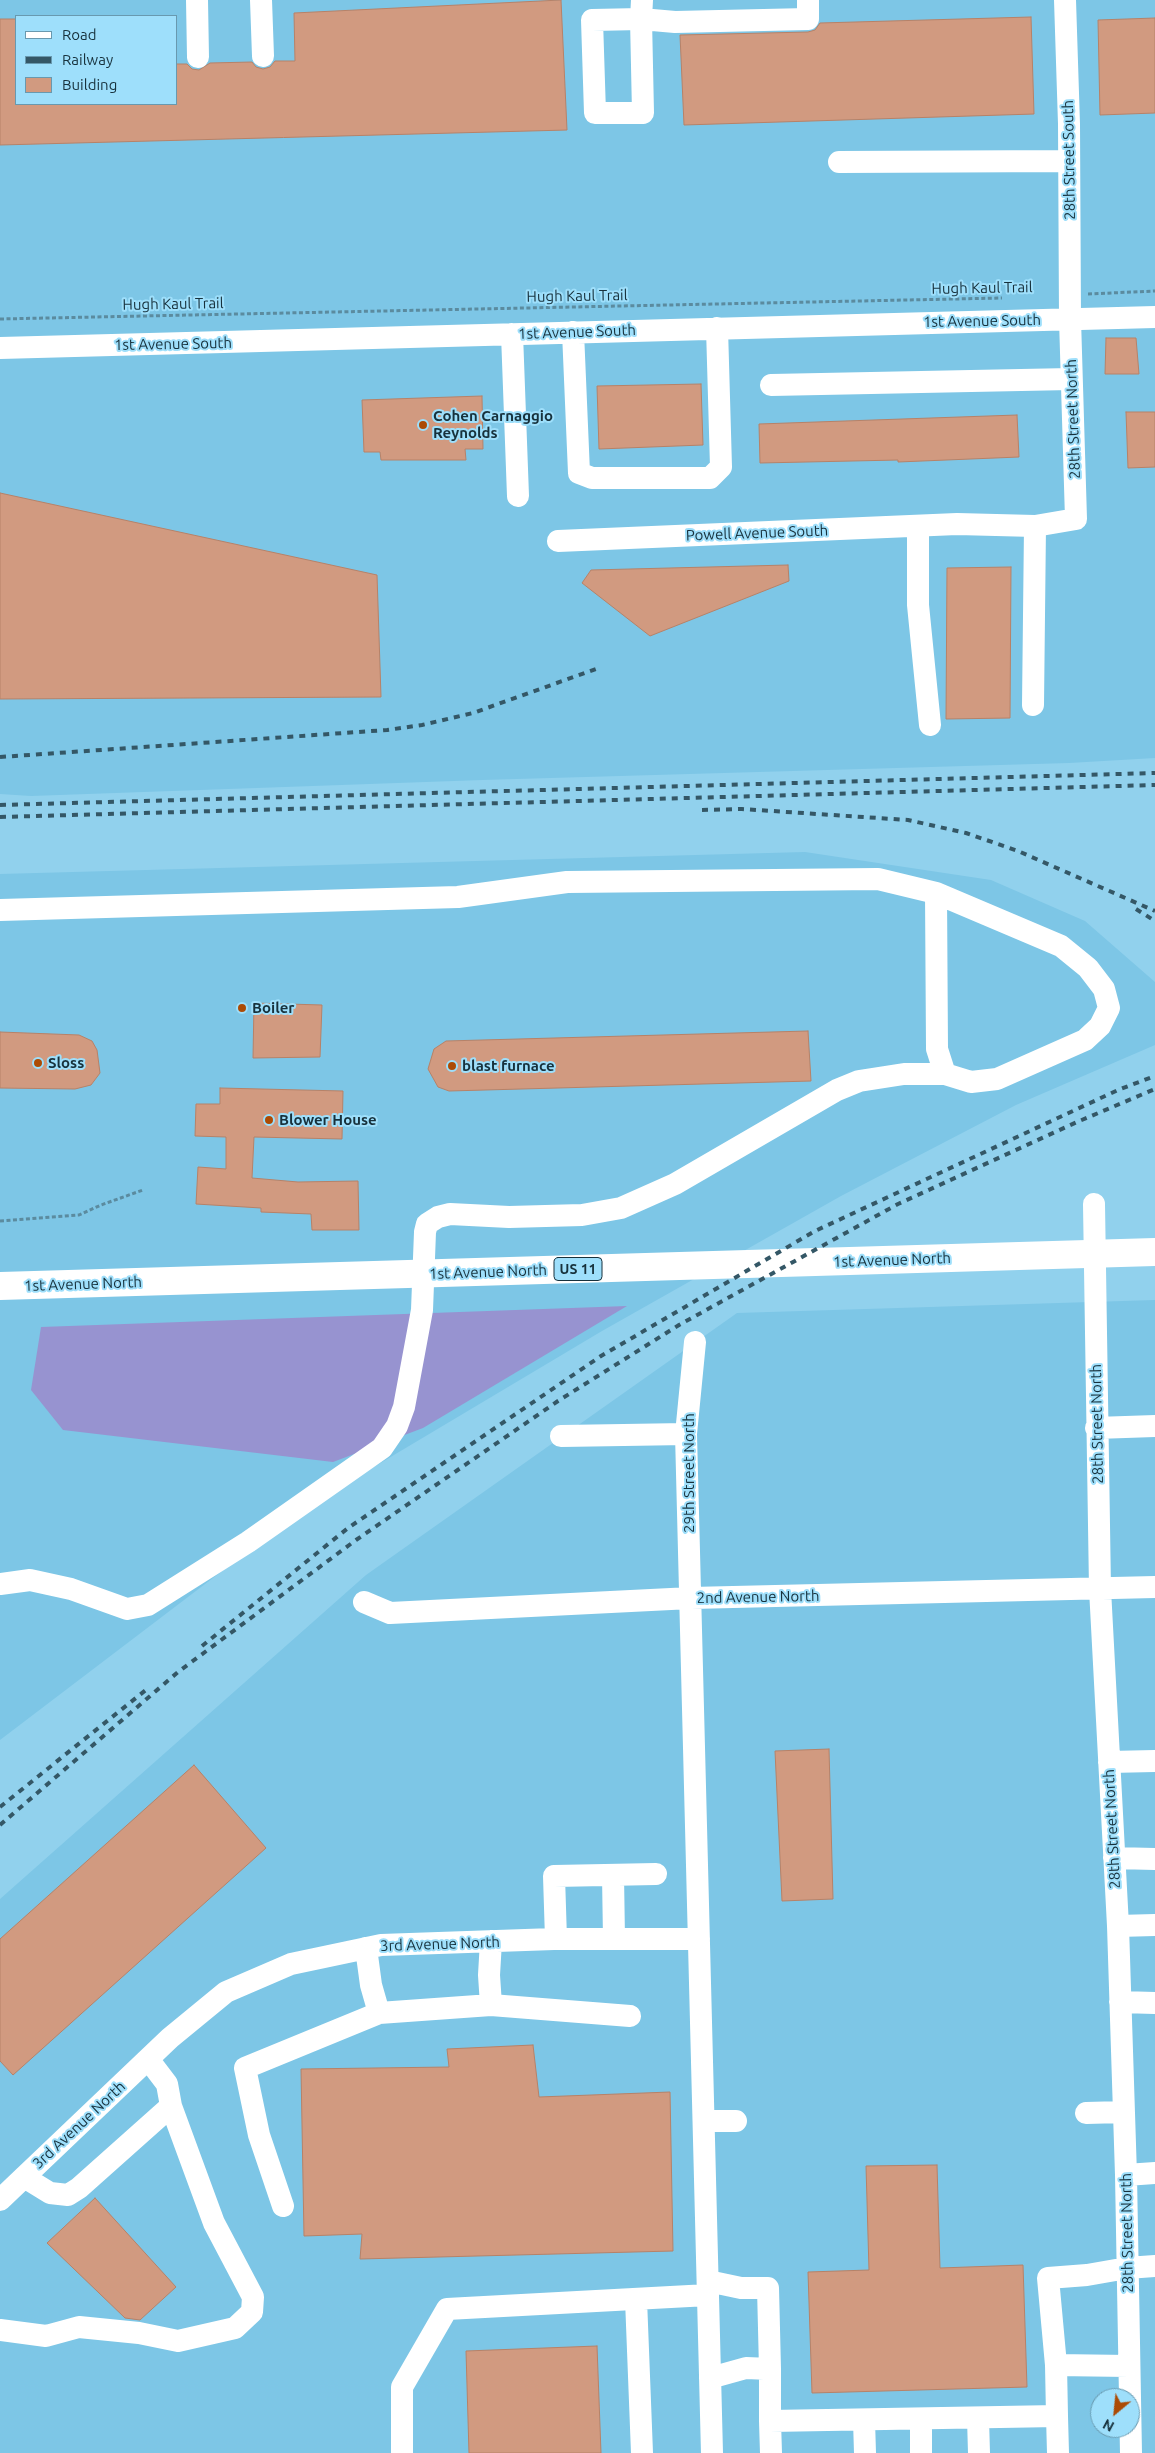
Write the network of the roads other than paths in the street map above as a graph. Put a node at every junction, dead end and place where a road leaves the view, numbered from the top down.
1 (197, 0) edge
2 (261, 0) edge
3 (808, 0) edge
4 (1065, 0) edge
5 (642, 10) edge
6 (263, 56) dead end
7 (198, 57) dead end
8 (1070, 160) junction
9 (839, 162) dead end
10 (1155, 317) edge
11 (1070, 319) junction
12 (717, 328) junction
13 (573, 332) junction
14 (512, 334) junction
15 (0, 348) edge
16 (1071, 379) junction
17 (771, 385) dead end
18 (518, 496) dead end
19 (1076, 519) joint
20 (918, 526) junction
21 (1035, 526) junction
22 (558, 541) dead end
23 (1033, 705) dead end
24 (930, 724) dead end
25 (936, 893) junction
26 (0, 910) edge
27 (945, 1074) junction
28 (1094, 1204) dead end
29 (1155, 1252) edge
30 (0, 1286) edge
31 (695, 1342) dead end
32 (1155, 1426) edge
33 (1096, 1428) junction
34 (686, 1434) junction
35 (561, 1436) dead end
36 (0, 1584) edge
37 (1155, 1587) edge
38 (1100, 1588) junction
39 (691, 1598) junction
40 (364, 1602) dead end
41 (1155, 1761) edge
42 (1109, 1762) junction
43 (1114, 1858) junction
44 (1155, 1859) edge
45 (656, 1874) dead end
46 (613, 1875) junction
47 (1155, 1925) edge
48 (1118, 1926) junction
49 (556, 1939) junction
50 (614, 1939) junction
51 (699, 1939) junction
52 (491, 1941) junction
53 (366, 1948) junction
54 (1120, 2002) junction
55 (1155, 2002) edge
56 (491, 2005) junction
57 (379, 2013) junction
58 (630, 2016) dead end
59 (148, 2059) junction
60 (171, 2106) junction
61 (1123, 2112) junction
62 (1086, 2113) dead end
63 (704, 2121) junction
64 (736, 2121) dead end
65 (1155, 2173) edge
66 (1126, 2175) junction
67 (24, 2177) junction
68 (0, 2200) edge
69 (283, 2206) dead end
70 (1155, 2266) edge
71 (1127, 2268) junction
72 (708, 2288) junction
73 (636, 2299) junction
74 (0, 2330) edge
75 (1056, 2365) junction
76 (1129, 2366) junction
77 (770, 2370) junction
78 (710, 2378) junction
79 (1057, 2416) junction
80 (978, 2418) junction
81 (921, 2419) junction
82 (864, 2420) junction
83 (770, 2421) junction
84 (402, 2453) edge
85 (642, 2453) edge
86 (712, 2453) edge
87 (771, 2453) edge
88 (866, 2453) edge
89 (921, 2453) edge
90 (979, 2453) edge
91 (1058, 2453) edge
92 (1131, 2453) edge

1 - 7 street
2 - 6 street
3 - 5 street
4 - 8 street, 28th Street South
5 - 5 street
8 - 9 street
8 - 11 street, 28th Street South
10 - 11 street, 1st Avenue South
11 - 12 street, 1st Avenue South
11 - 16 street, 28th Street North
12 - 13 street, 1st Avenue South
12 - 13 street
13 - 14 street, 1st Avenue South
14 - 15 street, 1st Avenue South
14 - 18 street
16 - 17 street
16 - 19 street, 28th Street North
19 - 21 street, Powell Avenue South
20 - 21 street, Powell Avenue South
20 - 22 street, Powell Avenue South
20 - 24 street
21 - 23 street
25 - 26 street
25 - 27 street
25 - 27 street
27 - 36 street
28 - 33 street, 28th Street North
29 - 30 main road, 1st Avenue North / US 11
31 - 34 street, 29th Street North
32 - 33 street
33 - 38 street, 28th Street North
34 - 35 street
34 - 39 street, 29th Street North
37 - 38 street, 2nd Avenue North
38 - 39 street, 2nd Avenue North
38 - 42 street, 28th Street North
39 - 40 street, 2nd Avenue North
39 - 51 street, 29th Street North
41 - 42 street
42 - 43 street, 28th Street North
43 - 44 street
43 - 48 street, 28th Street North
45 - 46 street
46 - 49 street
46 - 50 street
47 - 48 street
48 - 54 street, 28th Street North
49 - 50 street, 3rd Avenue North
49 - 52 street, 3rd Avenue North
50 - 51 street, 3rd Avenue North
51 - 63 street, 29th Street North
52 - 53 street, 3rd Avenue North
52 - 56 street
53 - 57 street
53 - 59 street, 3rd Avenue North
54 - 55 street
54 - 61 street, 28th Street North
56 - 57 street
56 - 58 street
57 - 69 street
59 - 60 street
59 - 67 street, 3rd Avenue North
60 - 67 street
60 - 74 street
61 - 62 street
61 - 66 street, 28th Street North
63 - 64 street
63 - 72 street, 29th Street North
65 - 66 street
66 - 71 street, 28th Street North
67 - 68 street, 3rd Avenue North
70 - 71 street
71 - 75 street
71 - 76 street, 28th Street North
72 - 73 street
72 - 77 street
72 - 78 street, 29th Street North
73 - 84 street
73 - 85 street
75 - 76 street
75 - 79 street
76 - 92 street, 28th Street North
77 - 78 street
77 - 83 street
78 - 86 street, 29th Street North
79 - 80 street
79 - 91 street
80 - 81 street
80 - 90 street
81 - 82 street
81 - 89 street
82 - 83 street
82 - 88 street
83 - 87 street

